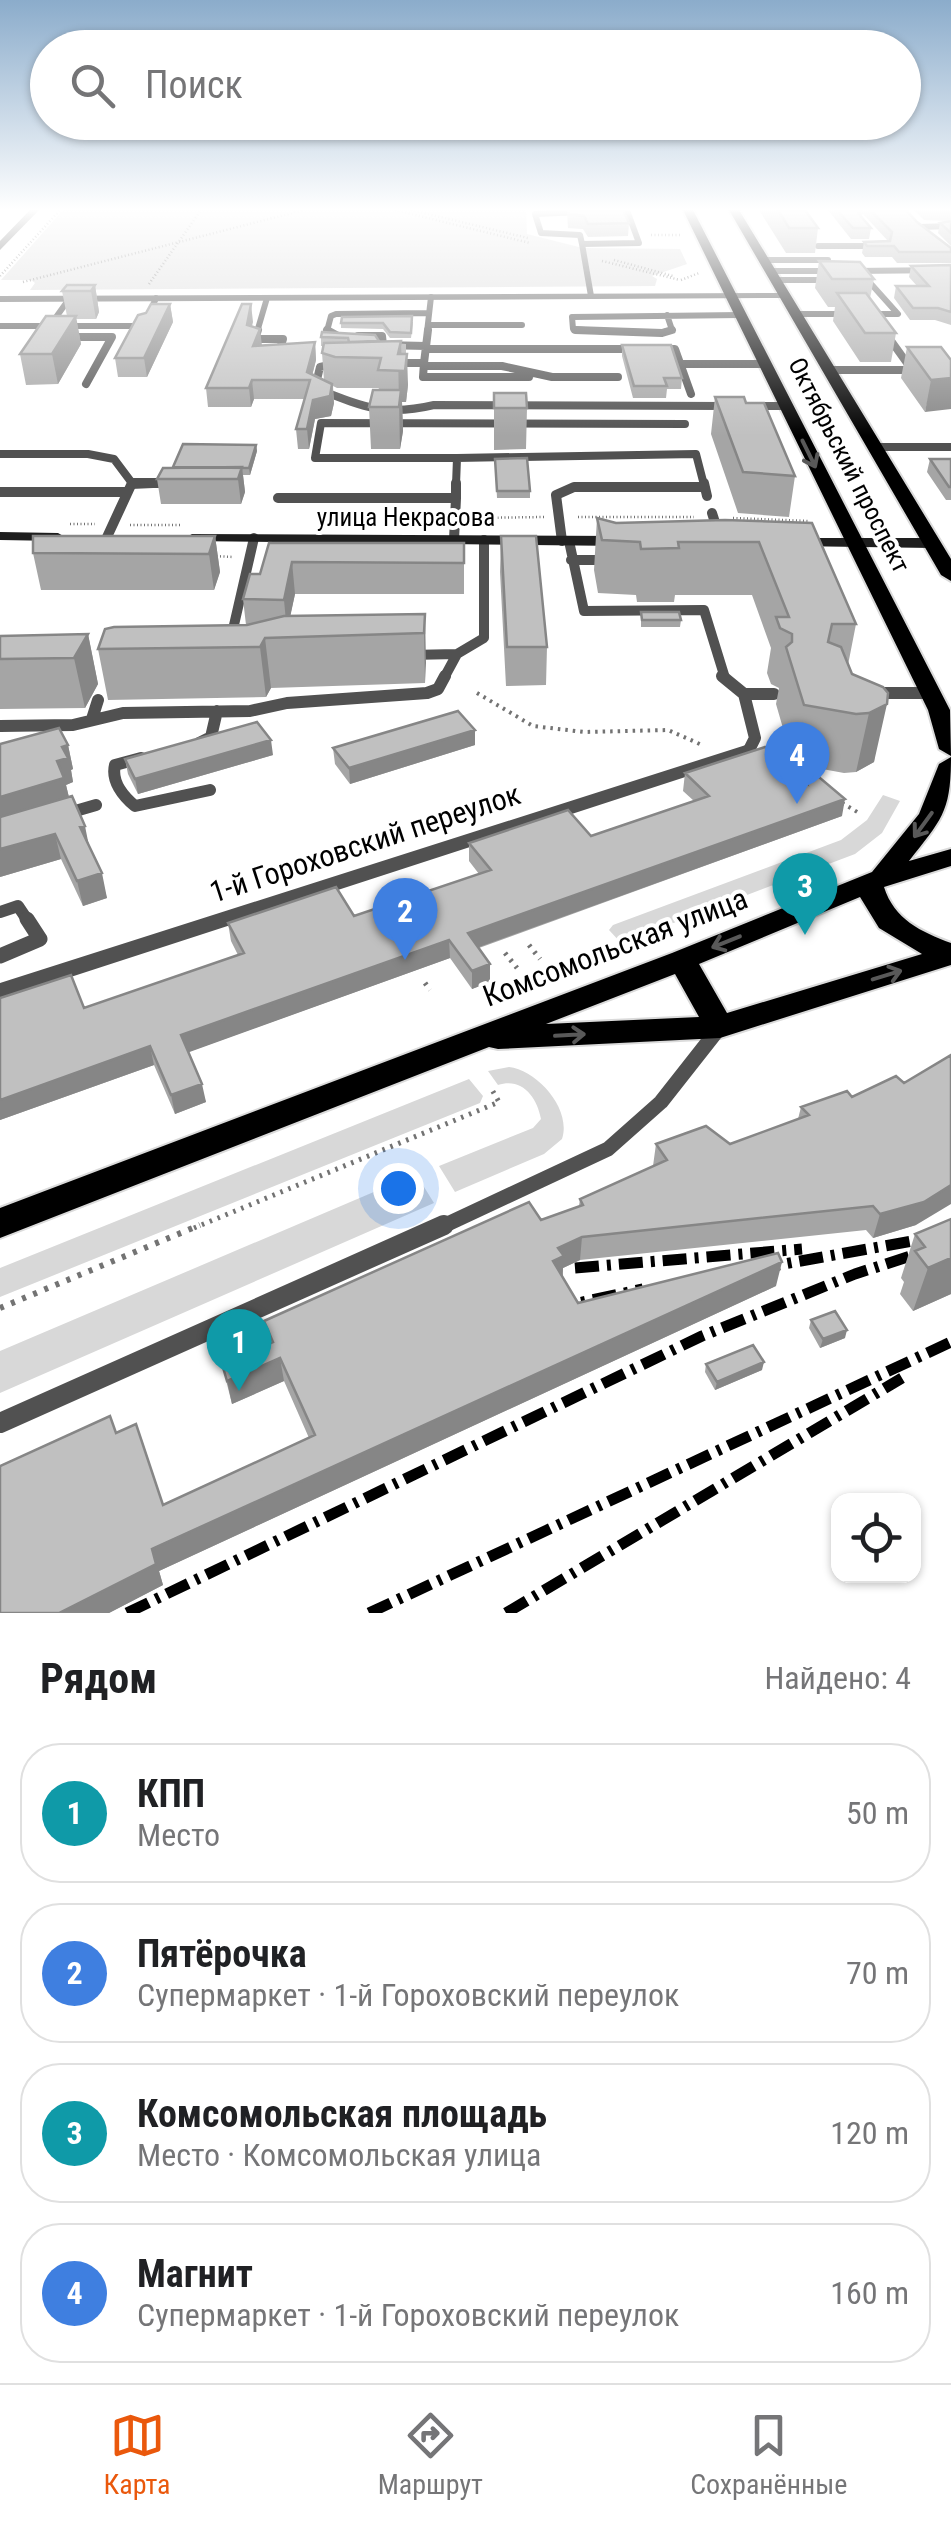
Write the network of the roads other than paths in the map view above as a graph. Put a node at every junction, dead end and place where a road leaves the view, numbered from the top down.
1 (589, 285) edge
2 (725, 285) edge
3 (753, 285) edge
4 (777, 285) edge
5 (872, 285) edge
6 (730, 295) junction
7 (591, 296) junction
8 (431, 297) junction
9 (156, 298) junction
10 (267, 298) junction
11 (0, 299) edge
12 (69, 299) junction
13 (429, 313) junction
14 (794, 314) junction
15 (874, 314) junction
16 (666, 315) junction
17 (740, 315) junction
18 (428, 325) junction
19 (522, 325) dead end
20 (0, 326) edge
21 (50, 326) junction
22 (622, 332) junction
23 (426, 347) junction
24 (615, 349) junction
25 (329, 353) edge
26 (277, 358) edge
27 (378, 363) edge
28 (424, 364) junction
29 (680, 364) junction
30 (764, 364) junction
31 (828, 370) junction
32 (912, 370) junction
33 (926, 370) edge
34 (86, 384) dead end
35 (620, 384) junction
36 (691, 394) dead end
37 (626, 406) junction
38 (785, 406) junction
39 (686, 424) dead end
40 (874, 447) junction
41 (951, 447) edge
42 (0, 454) edge
43 (457, 458) junction
44 (189, 483) edge
45 (129, 488) junction
46 (0, 492) edge
47 (278, 498) dead end
48 (456, 498) junction
49 (712, 513) dead end
50 (0, 536) edge
51 (71, 537) edge
52 (89, 537) edge
53 (107, 537) junction
54 (124, 537) edge
55 (175, 538) edge
56 (254, 538) junction
57 (484, 540) junction
58 (566, 541) junction
59 (646, 542) edge
60 (702, 542) edge
61 (722, 543) junction
62 (740, 543) edge
63 (777, 543) edge
64 (447, 544) junction
65 (853, 544) junction
66 (941, 552) edge
67 (571, 560) junction
68 (631, 560) edge
69 (951, 575) edge
70 (229, 648) edge
71 (457, 654) junction
72 (401, 655) edge
73 (931, 693) junction
74 (744, 694) junction
75 (774, 694) dead end
76 (861, 694) edge
77 (98, 700) dead end
78 (217, 711) junction
79 (92, 719) junction
80 (0, 726) edge
81 (186, 746) edge
82 (951, 750) edge
83 (739, 753) joint
84 (154, 754) edge
85 (951, 764) edge
86 (210, 790) dead end
87 (96, 805) dead end
88 (58, 816) edge
89 (951, 857) edge
90 (876, 881) junction
91 (0, 912) edge
92 (951, 954) edge
93 (0, 956) edge
94 (682, 960) junction
95 (0, 992) edge
96 (720, 1026) junction
97 (473, 1040) junction
98 (0, 1223) edge
99 (0, 1423) edge

1 - 7 lane
2 - 6 main road, Октябрьский проспект
3 - 6 street
4 - 14 main road, Октябрьский проспект
5 - 15 lane
6 - 7 street
6 - 17 main road, Октябрьский проспект
7 - 8 street
8 - 10 street
8 - 13 lane
9 - 10 street
9 - 12 street
9 - 21 lane
10 - 26 lane
11 - 12 street
12 - 21 lane
13 - 18 lane
13 - 23 lane
14 - 15 lane
14 - 31 main road, Октябрьский проспект
15 - 32 lane
16 - 17 lane
16 - 22 lane
16 - 22 lane
17 - 30 main road, Октябрьский проспект
18 - 19 lane
18 - 23 lane
20 - 21 lane
21 - 34 lane
22 - 24 lane
23 - 24 lane
23 - 28 lane
24 - 29 lane
24 - 35 lane
25 - 37 lane
27 - 28 lane
28 - 35 lane
29 - 30 lane
29 - 36 lane
30 - 38 main road, Октябрьский проспект
31 - 32 lane
31 - 40 main road, Октябрьский проспект
32 - 33 lane
35 - 37 lane
37 - 38 lane
38 -> 65 main road, Октябрьский проспект
39 - 43 lane
40 - 41 lane
40 - 66 main road, Октябрьский проспект
42 - 45 lane
43 - 48 lane
43 - 58 lane
44 - 45 lane
45 - 46 lane
45 - 53 lane
47 - 48 lane
48 - 64 lane
49 - 61 lane
50 - 51 street
52 - 53 street
53 - 54 street
55 - 56 street, улица Некрасова
56 - 64 street, улица Некрасова
56 - 70 lane
57 - 58 street, улица Некрасова
57 - 64 street, улица Некрасова
57 - 71 lane
58 - 59 street, улица Некрасова
58 - 67 lane
60 - 61 street
61 - 62 street
63 - 65 street
65 - 66 street
65 - 73 main road, Октябрьский проспект
66 - 69 main road, Октябрьский проспект
67 - 68 lane
67 - 74 lane
71 - 72 lane
71 - 78 lane
73 - 76 lane
73 - 82 main road, Октябрьский проспект
74 - 75 lane
74 - 83 lane
77 - 79 lane
78 - 79 lane
78 - 81 lane
79 - 80 lane
83 - 95 street, 1-й Гороховский переулок
84 - 86 lane
85 -> 90 main road
87 - 88 lane
89 - 90 main road, Комсомольская улица
90 - 92 main road
90 -> 94 main road, Комсомольская улица
91 - 93 lane
96 -> 92 main road, Комсомольская улица
94 - 96 main road
94 - 97 main road, Комсомольская улица
97 -> 96 main road, Комсомольская улица
96 - 99 lane
97 - 98 main road, Комсомольская улица

